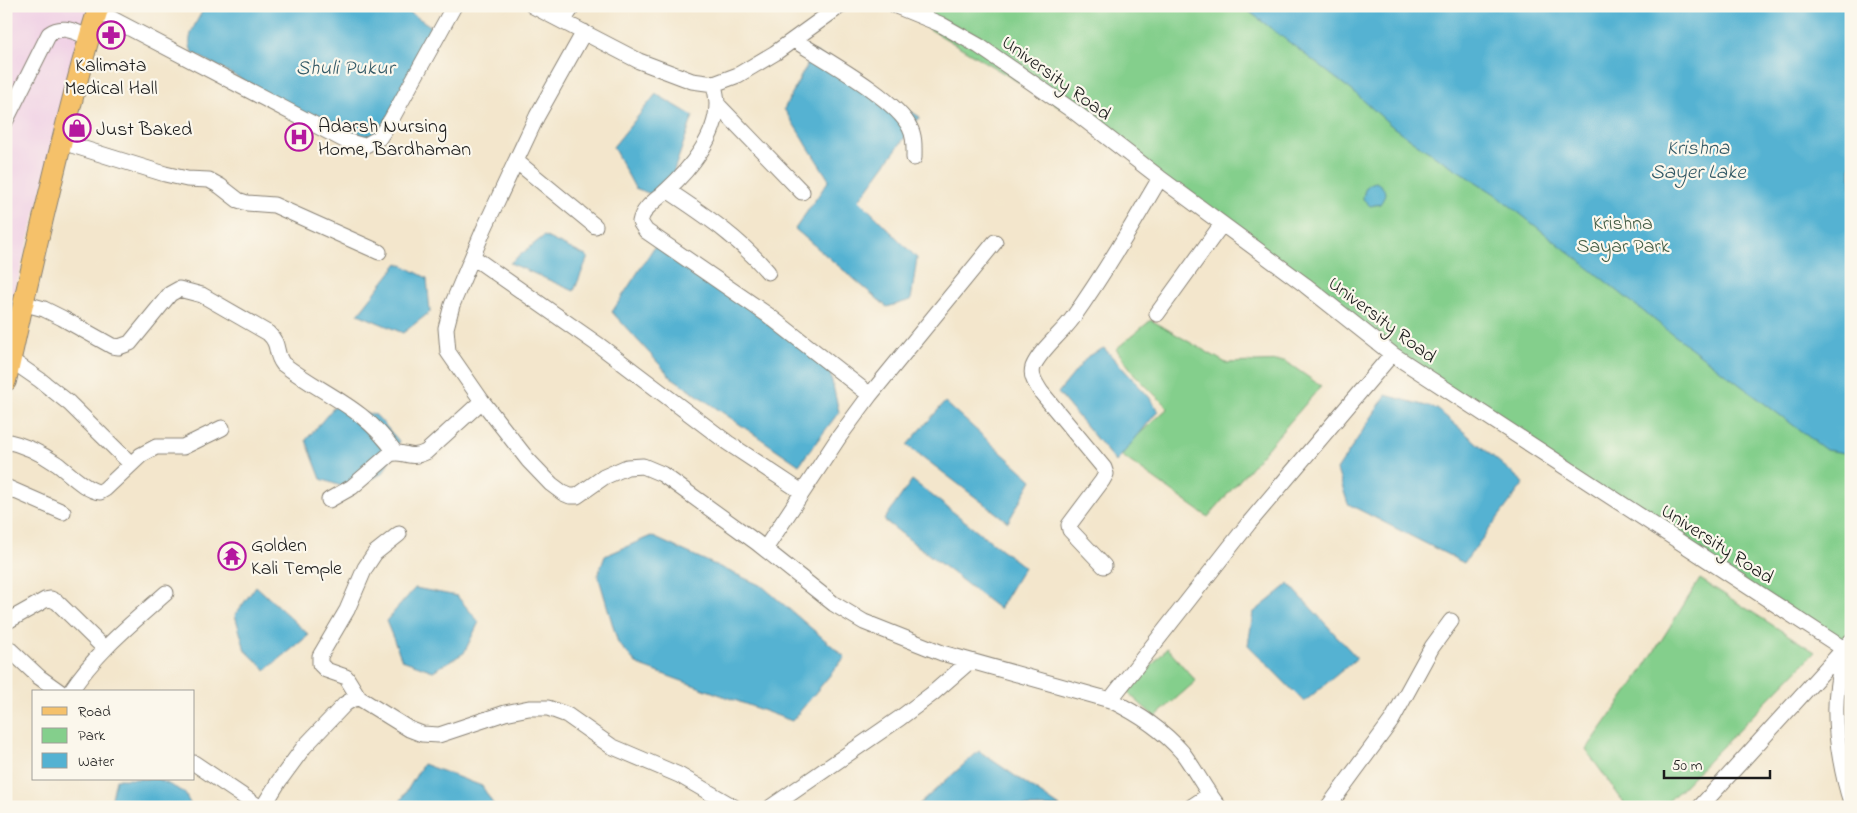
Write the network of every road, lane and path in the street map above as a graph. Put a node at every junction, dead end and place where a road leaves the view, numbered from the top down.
1 (454, 6) edge
2 (534, 6) edge
3 (573, 6) edge
4 (840, 6) edge
5 (896, 6) edge
6 (98, 9) edge
7 (563, 21) junction
8 (584, 32) junction
9 (89, 37) junction
10 (794, 40) junction
11 (714, 84) junction
12 (717, 104) junction
13 (6, 120) edge
14 (62, 142) junction
15 (914, 158) dead end
16 (516, 161) junction
17 (1160, 178) junction
18 (667, 190) junction
19 (802, 192) dead end
20 (1222, 224) junction
21 (595, 226) dead end
22 (995, 242) dead end
23 (379, 252) dead end
24 (473, 257) junction
25 (768, 272) dead end
26 (22, 304) junction
27 (1157, 314) dead end
28 (1392, 354) junction
29 (11, 360) junction
30 (6, 381) edge
31 (870, 395) junction
32 (482, 401) junction
33 (222, 428) dead end
34 (6, 441) edge
35 (396, 452) junction
36 (132, 464) junction
37 (6, 487) edge
38 (802, 492) junction
39 (329, 500) dead end
40 (63, 512) dead end
41 (398, 534) dead end
42 (765, 549) junction
43 (1104, 566) dead end
44 (166, 594) dead end
45 (1451, 621) dead end
46 (6, 622) edge
47 (1848, 645) edge
48 (6, 646) edge
49 (104, 648) junction
50 (970, 661) junction
51 (57, 690) edge
52 (71, 690) edge
53 (359, 698) junction
54 (1110, 700) junction
55 (195, 764) edge
56 (1214, 801) edge
57 (1851, 802) edge
58 (259, 807) edge
59 (263, 807) edge
60 (734, 807) edge
61 (771, 807) edge
62 (1191, 807) edge
63 (1328, 807) edge
64 (1700, 807) edge

1 - 6 street
2 - 7 street
3 - 7 street
4 - 10 street
5 - 17 street, University Road
6 - 9 main road
7 - 8 street
8 - 11 street
8 - 16 street
9 - 13 street
9 - 14 main road
10 - 11 street
10 - 15 street
11 - 12 street
12 - 18 street
12 - 19 street
14 - 23 street
14 - 26 main road
16 - 21 street
16 - 24 street
17 - 20 street, University Road
17 - 43 street
18 - 25 street
18 - 31 street
20 - 27 street
20 - 28 street, University Road
22 - 31 street
24 - 32 street
24 - 38 street
26 - 29 main road
26 - 35 street
28 - 47 street, University Road
28 - 54 street
29 - 30 main road
29 - 36 street
31 - 38 street
32 - 35 street
32 - 42 street
33 - 36 street
34 - 36 street
35 - 39 street
37 - 40 street
38 - 42 street
41 - 53 street
42 - 50 street
44 - 49 street
45 - 63 street
46 - 49 street
47 - 57 street
47 - 64 street
48 - 51 street
49 - 52 street
50 - 54 street
50 - 61 street
53 - 59 street
53 - 60 street
54 - 56 street
55 - 58 street
56 - 62 street

